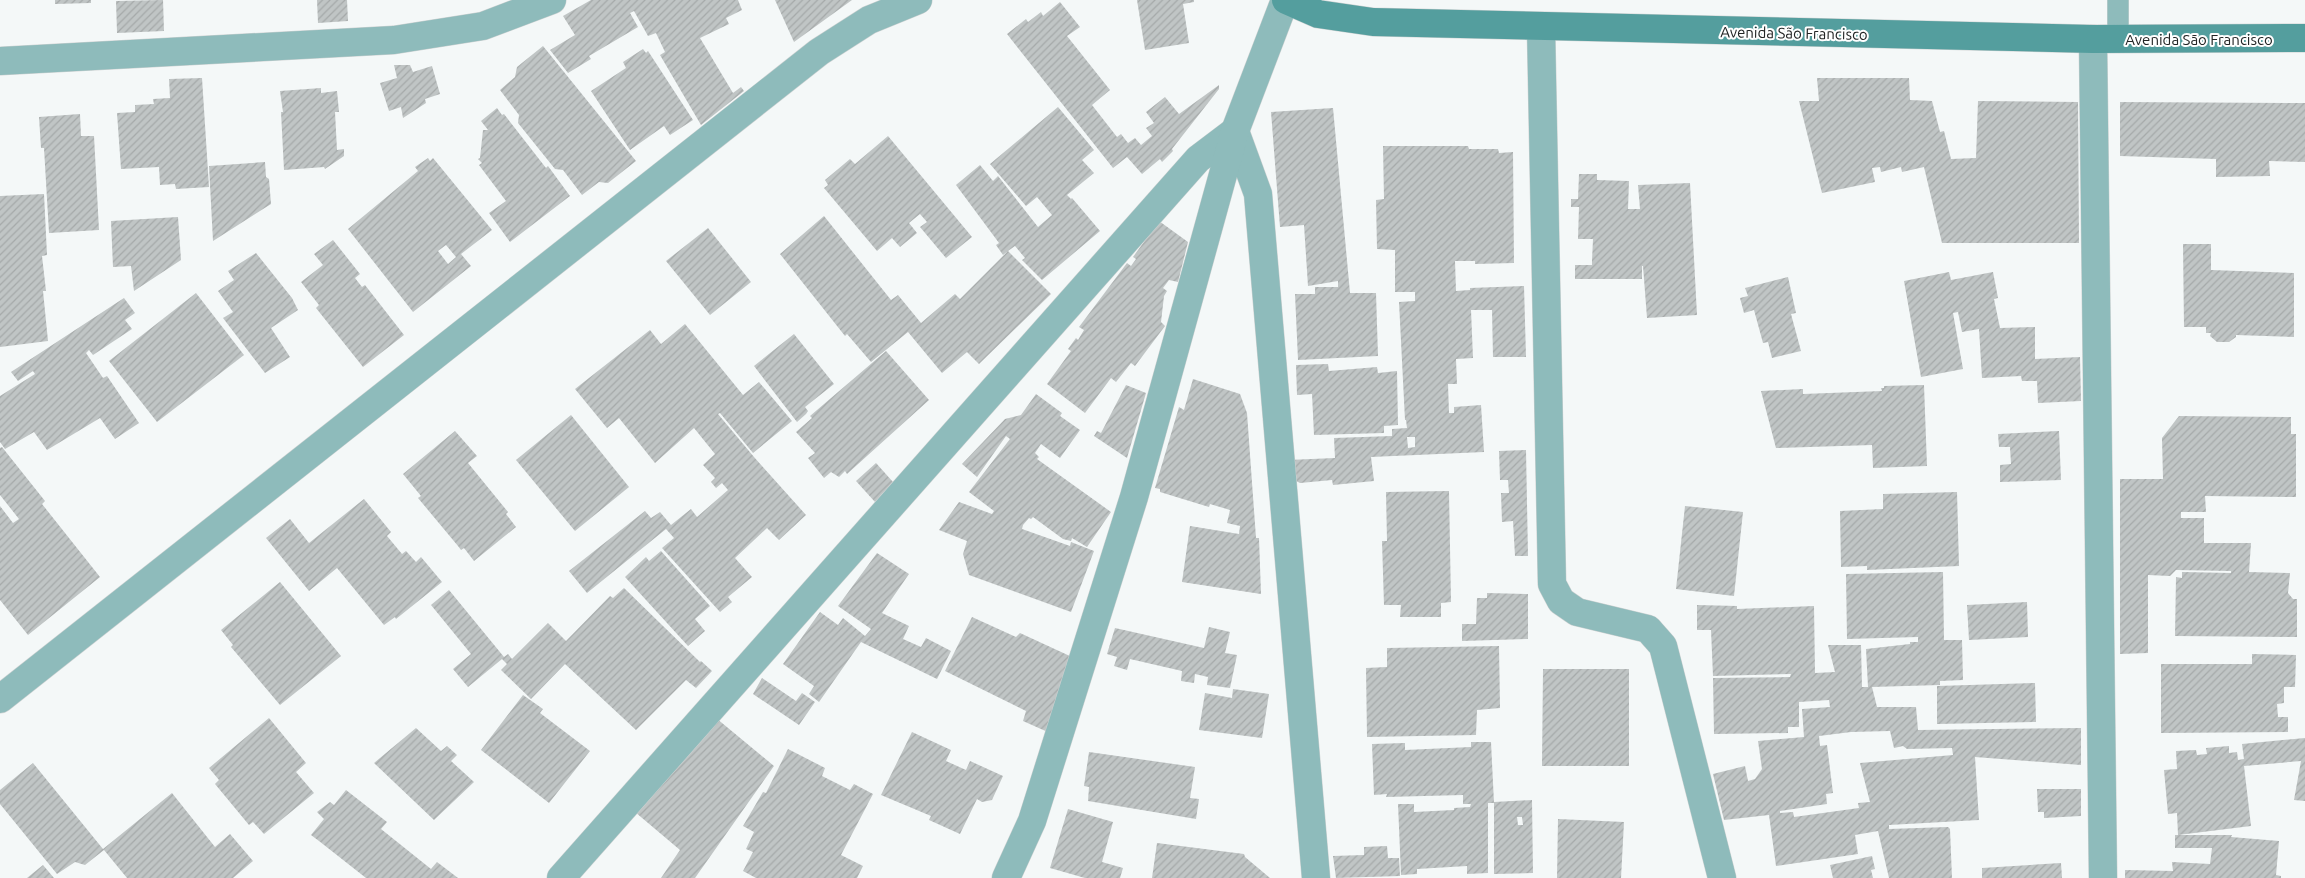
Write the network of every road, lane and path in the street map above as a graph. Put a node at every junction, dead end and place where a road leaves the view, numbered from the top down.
1 (552, 0) edge
2 (918, 0) edge
3 (1286, 0) edge
4 (2118, 0) edge
5 (1542, 27) junction
6 (2305, 38) edge
7 (2106, 40) junction
8 (0, 61) edge
9 (1235, 131) junction
10 (0, 699) edge
11 (561, 878) edge
12 (1006, 878) edge
13 (1316, 878) edge
14 (1722, 878) edge
15 (2103, 878) edge

1 - 8 street
2 - 10 street
3 - 5 street, Avenida São Francisco
3 - 9 street
4 - 7 lane
5 - 7 street, Avenida São Francisco
5 - 14 street
6 - 7 street, Avenida São Francisco
7 - 15 street
9 - 11 street
9 - 12 street
9 - 13 street

